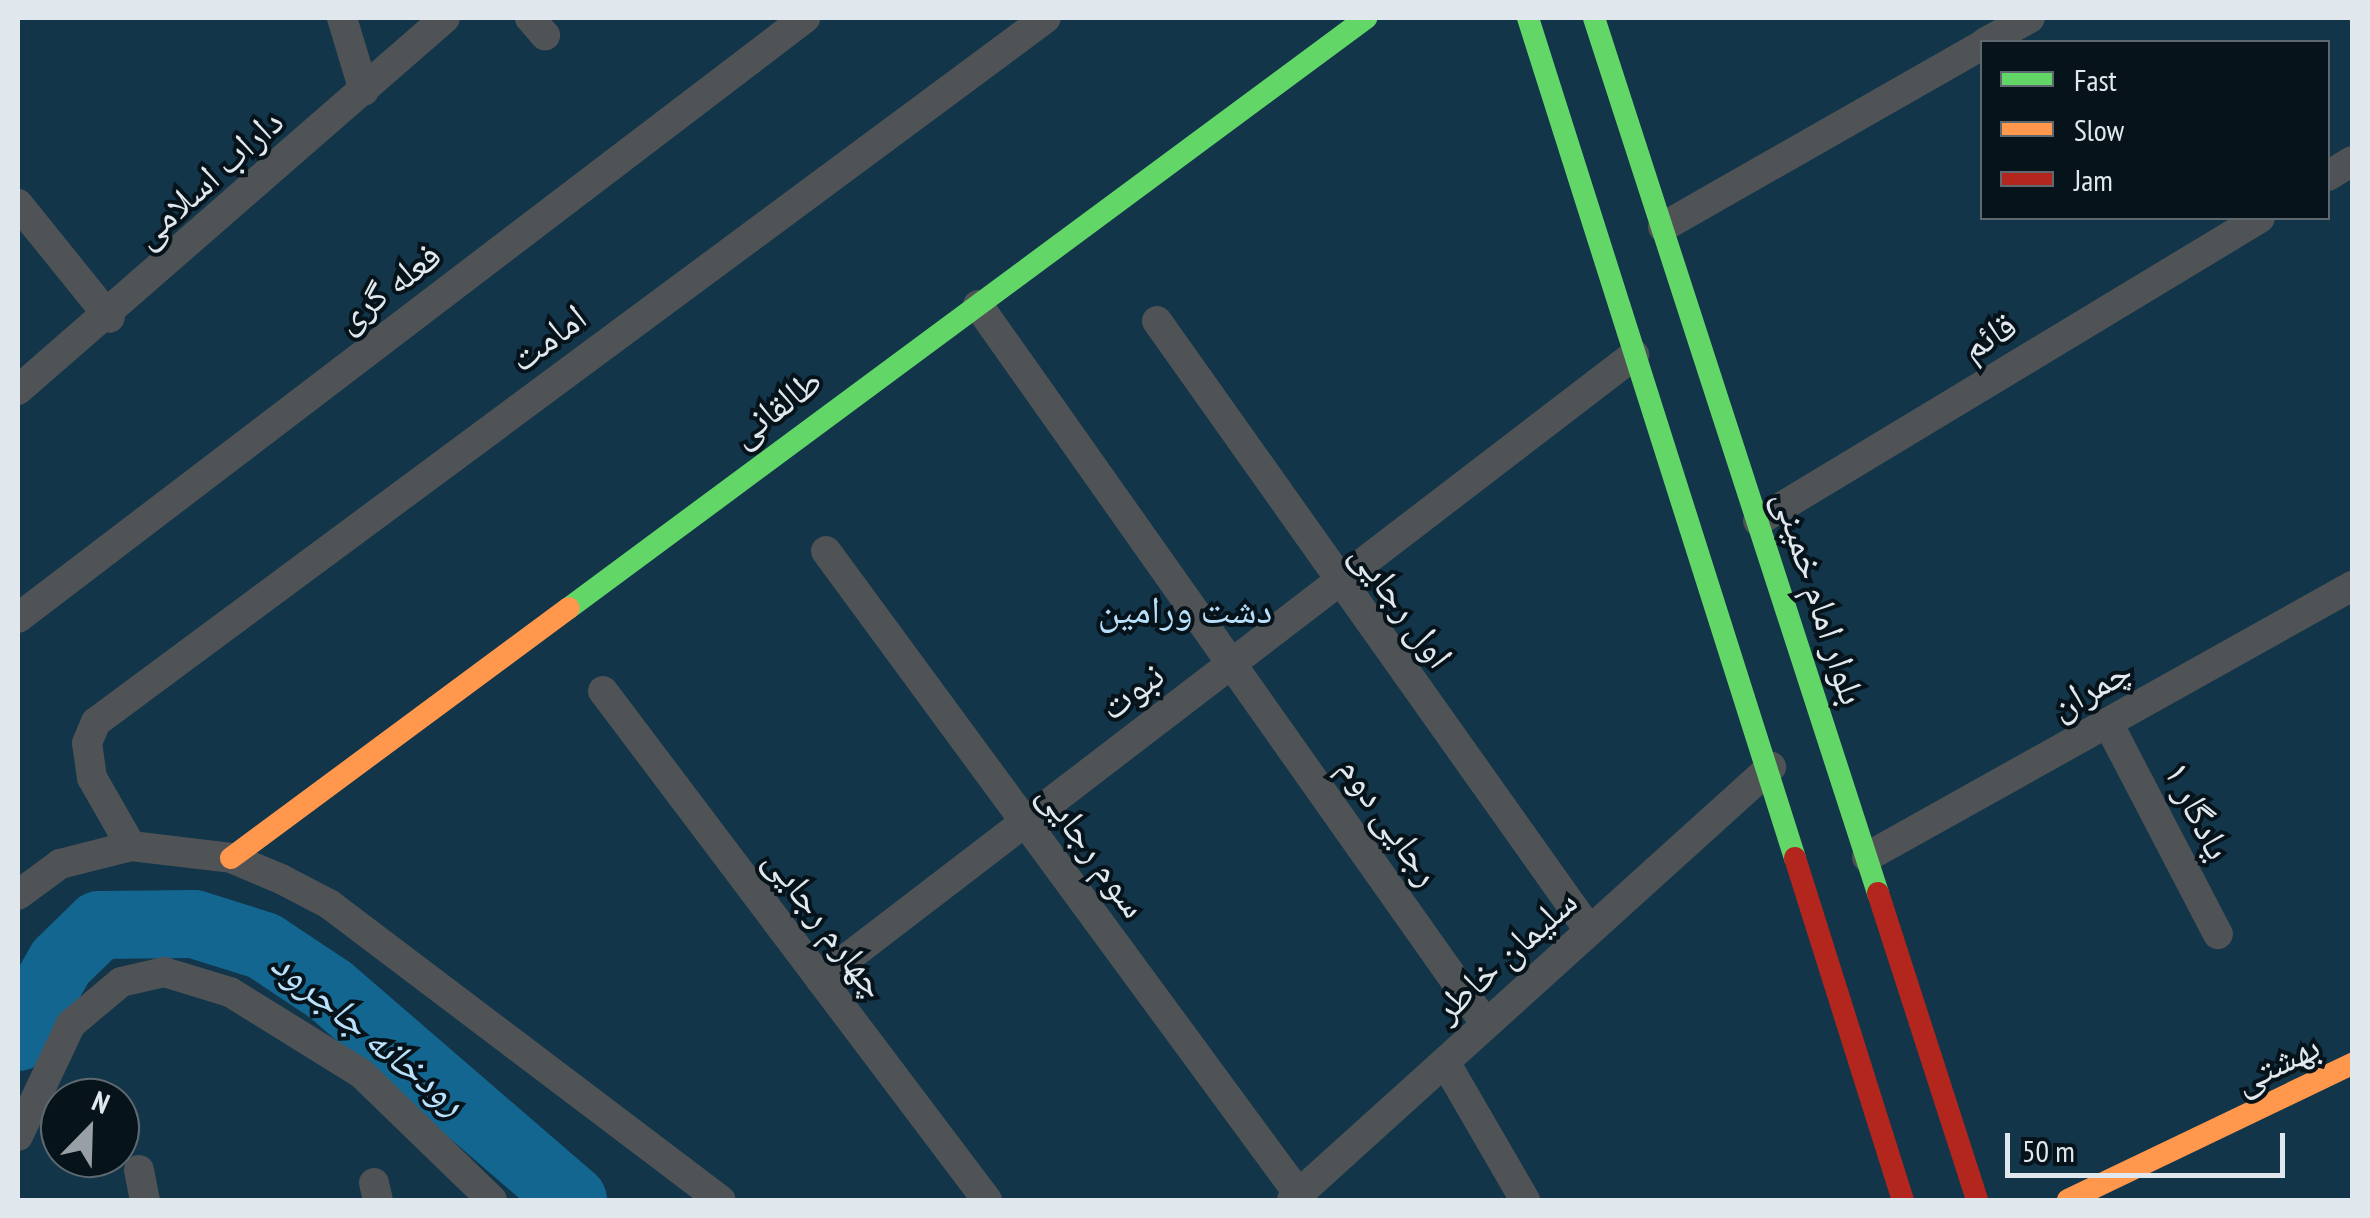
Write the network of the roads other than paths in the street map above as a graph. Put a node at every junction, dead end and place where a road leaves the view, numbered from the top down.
1 (342, 18) edge
2 (446, 18) edge
3 (805, 18) edge
4 (1046, 18) edge
5 (1366, 18) edge
6 (1528, 18) edge
7 (1594, 18) edge
8 (2030, 18) edge
9 (1991, 40) edge
10 (1980, 46) edge
11 (364, 91) junction
12 (2352, 161) edge
13 (2330, 175) edge
14 (18, 204) edge
15 (2257, 220) edge
16 (1662, 227) junction
17 (1606, 254) junction
18 (978, 305) junction
19 (110, 318) junction
20 (1157, 321) dead end
21 (1634, 355) junction
22 (18, 390) edge
23 (1758, 521) junction
24 (826, 551) dead end
25 (1338, 582) junction
26 (2352, 586) edge
27 (18, 618) edge
28 (1231, 664) junction
29 (603, 691) dead end
30 (2108, 723) junction
31 (1771, 767) junction
32 (1025, 822) junction
33 (131, 846) junction
34 (1867, 857) junction
35 (232, 858) junction
36 (18, 895) edge
37 (1589, 930) junction
38 (2218, 934) dead end
39 (820, 980) junction
40 (1485, 1023) junction
41 (1445, 1062) junction
42 (2352, 1064) edge
43 (18, 1136) edge
44 (1298, 1198) edge
45 (492, 1200) edge
46 (721, 1200) edge
47 (986, 1200) edge
48 (1525, 1200) edge
49 (1903, 1200) edge
50 (1977, 1200) edge
51 (2068, 1200) edge

1 - 11 street
2 - 11 street, داراب اسلامی
3 - 27 street, فعله گری
4 - 33 street, امامت
5 - 18 main road, طالقانی
6 - 17 main road
7 - 16 main road, بلوار امام خمینی
8 - 9 street
10 - 16 street
11 - 19 street, داراب اسلامی
12 - 13 street
14 - 19 street
15 - 23 street, قائم
16 - 17 main road
16 - 23 main road, بلوار امام خمینی
17 - 21 main road
18 - 28 street, رجایی دوم
18 - 35 main road, طالقانی
19 - 22 street, داراب اسلامی
20 - 25 street, اول رجایی
21 - 25 street, نبوت
21 - 31 main road
23 - 34 main road, بلوار امام خمینی
24 - 32 street, سوم رجایی
25 - 28 street, نبوت
25 - 37 street, اول رجایی
26 - 30 street, چمران
28 - 32 street, نبوت
28 - 40 street, رجایی دوم
29 - 39 street, چهارم رجایی
30 - 34 street, چمران
30 - 38 street, یادگار ۱
31 - 37 street, سلیمان خاطر
31 - 49 main road
32 - 39 street, نبوت
32 - 44 street, سوم رجایی
33 - 35 street
33 - 36 street
34 - 50 main road, بلوار امام خمینی
35 - 46 street
37 - 40 street, سلیمان خاطر
39 - 47 street, چهارم رجایی
40 - 41 street, سلیمان خاطر
41 - 44 street, سلیمان خاطر
41 - 48 street
42 - 51 main road, بهشتی
43 - 45 street

